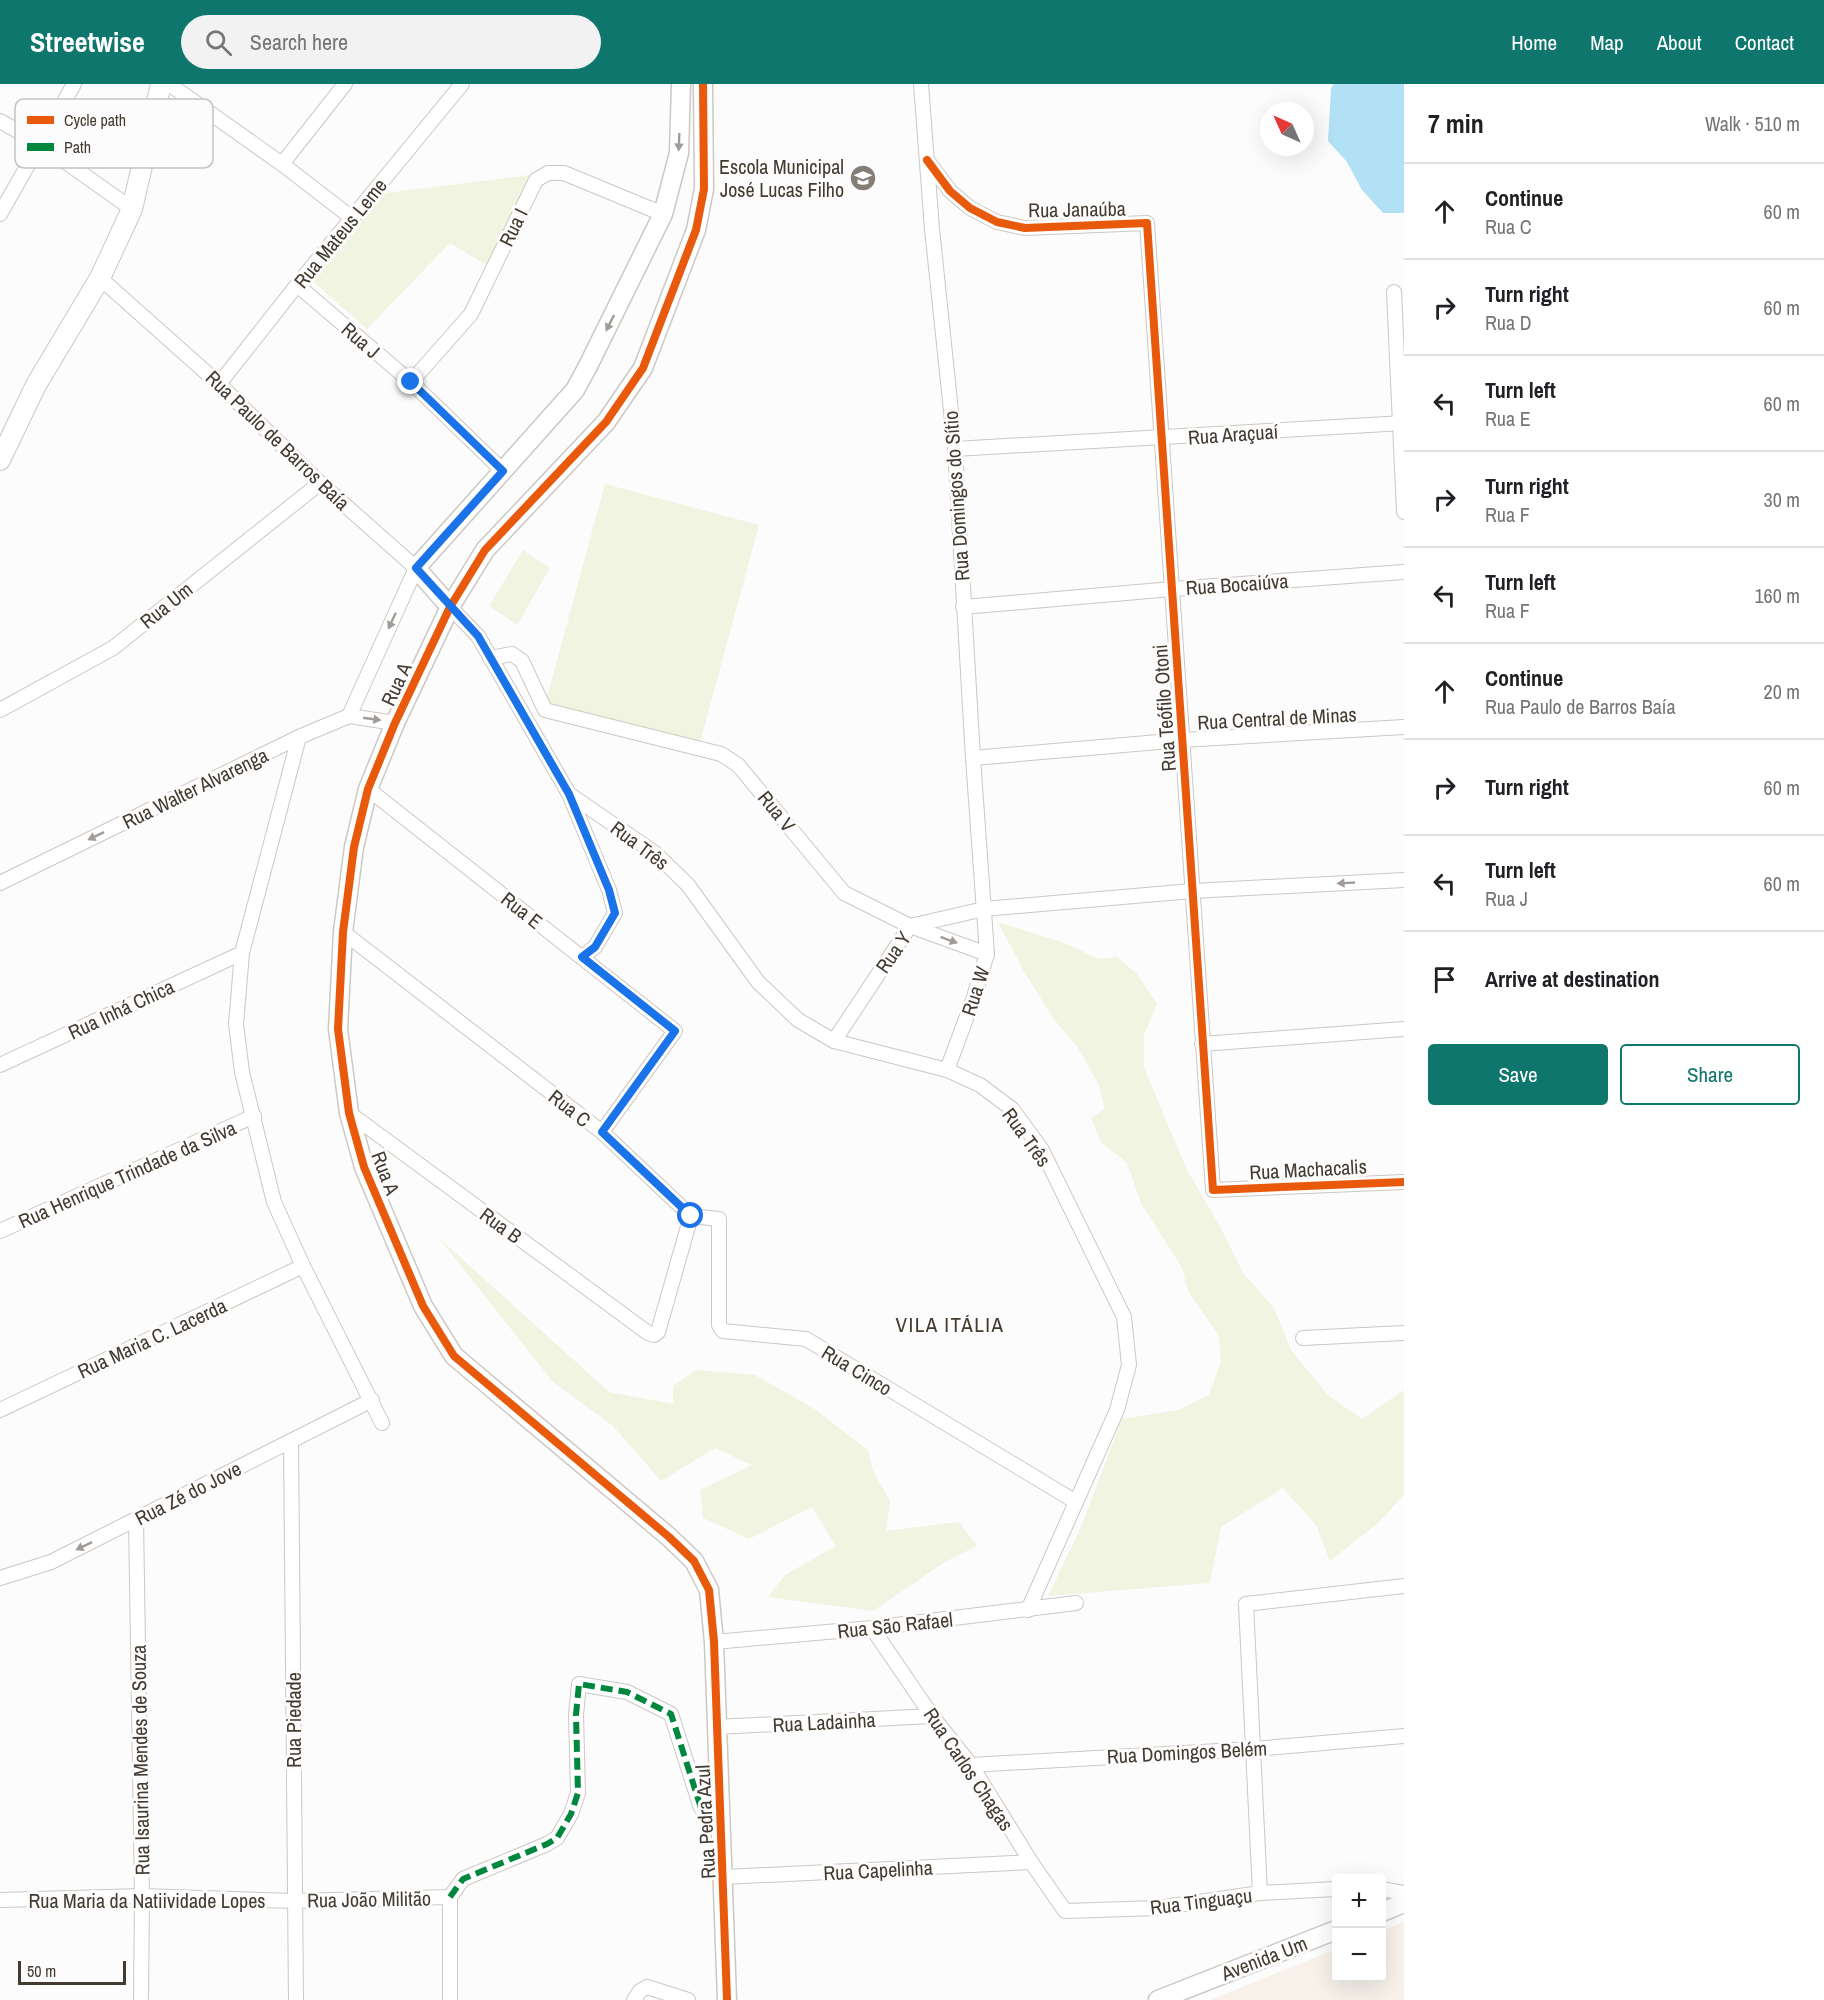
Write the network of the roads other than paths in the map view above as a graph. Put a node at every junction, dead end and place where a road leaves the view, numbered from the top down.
1 (74, 84) edge
2 (161, 84) edge
3 (169, 84) edge
4 (345, 84) edge
5 (462, 84) edge
6 (681, 84) edge
7 (702, 84) edge
8 (921, 84) edge
9 (65, 99) edge
10 (158, 99) edge
11 (190, 99) edge
12 (213, 115) edge
13 (0, 121) edge
14 (15, 129) edge
15 (927, 160) junction
16 (282, 164) junction
17 (25, 168) edge
18 (74, 168) edge
19 (142, 168) edge
20 (132, 209) junction
21 (0, 214) edge
22 (663, 214) junction
23 (352, 218) junction
24 (1147, 224) joint
25 (100, 278) junction
26 (297, 285) junction
27 (1394, 292) dead end
28 (411, 382) junction
29 (219, 384) junction
30 (1402, 423) edge
31 (1162, 438) junction
32 (955, 449) junction
33 (0, 460) edge
34 (503, 471) junction
35 (320, 483) junction
36 (1404, 512) edge
37 (416, 568) junction
38 (1404, 572) edge
39 (1172, 589) junction
40 (450, 607) junction
41 (963, 607) junction
42 (490, 658) junction
43 (0, 710) edge
44 (349, 716) junction
45 (395, 723) junction
46 (1404, 727) edge
47 (299, 737) junction
48 (1182, 740) junction
49 (973, 758) junction
50 (368, 789) junction
51 (569, 794) junction
52 (1404, 879) edge
53 (0, 883) edge
54 (1192, 891) junction
55 (984, 909) junction
56 (910, 926) junction
57 (343, 932) junction
58 (242, 953) junction
59 (987, 954) junction
60 (582, 957) junction
61 (1404, 1029) edge
62 (834, 1041) junction
63 (1202, 1044) junction
64 (0, 1065) edge
65 (947, 1070) junction
66 (350, 1113) junction
67 (254, 1116) junction
68 (602, 1132) junction
69 (1404, 1182) edge
70 (1213, 1190) joint
71 (691, 1216) junction
72 (0, 1231) edge
73 (303, 1266) junction
74 (1404, 1333) edge
75 (1303, 1338) dead end
76 (372, 1400) junction
77 (0, 1410) edge
78 (382, 1423) dead end
79 (291, 1441) junction
80 (1076, 1503) junction
81 (136, 1520) junction
82 (0, 1578) edge
83 (1404, 1586) edge
84 (1076, 1604) dead end
85 (1028, 1610) junction
86 (872, 1628) junction
87 (714, 1642) junction
88 (932, 1716) junction
89 (716, 1727) junction
90 (1404, 1736) edge
91 (1254, 1749) junction
92 (970, 1765) junction
93 (721, 1818) junction
94 (1031, 1862) junction
95 (724, 1877) junction
96 (1332, 1889) edge
97 (1386, 1890) edge
98 (1260, 1893) junction
99 (1404, 1893) edge
100 (141, 1896) junction
101 (450, 1897) junction
102 (0, 1900) edge
103 (294, 1901) junction
104 (1404, 1903) edge
105 (1386, 1910) edge
106 (1065, 1911) joint
107 (1332, 1932) edge
108 (141, 2000) edge
109 (296, 2000) edge
110 (450, 2000) edge
111 (634, 2000) edge
112 (688, 2000) edge
113 (727, 2000) edge
114 (1158, 2000) edge

1 - 9 street
2 - 10 main road
3 - 11 street
4 - 16 street
5 - 23 street, Rua Mateus Leme
6 -> 22 street
7 - 40 street, Rua A
8 - 15 street, Rua Domingos do Sítio
12 - 16 street
13 - 14 street
15 - 24 street, Rua Janaúba
15 - 32 street, Rua Domingos do Sítio
16 - 23 street
17 - 21 street
18 - 20 street
19 - 20 main road
20 - 25 main road
22 - 28 street, Rua I
22 -> 34 street
23 - 26 street, Rua Mateus Leme
24 - 31 street, Rua Teófilo Otoni
25 - 29 street, Rua Paulo de Barros Baía
25 - 33 main road
26 - 28 street, Rua J
26 - 29 street, Rua Mateus Leme
27 - 30 street
28 - 34 street, Rua J
29 - 35 street, Rua Paulo de Barros Baía
30 - 31 street, Rua Araçuaí
30 - 36 street
31 - 32 street, Rua Araçuaí
31 - 39 street, Rua Teófilo Otoni
32 - 41 street, Rua Domingos do Sítio
34 - 37 street
35 - 37 street, Rua Paulo de Barros Baía
35 - 43 street, Rua Um
37 - 40 street, Rua Paulo de Barros Baía
37 -> 44 street
38 - 39 street, Rua Bocaiúva
39 - 41 street, Rua Bocaiúva
39 - 48 street, Rua Teófilo Otoni
40 - 42 street
40 - 45 street, Rua A
41 - 49 street, Rua Domingos do Sítio
42 - 51 street
42 - 56 street, Rua V
44 -> 45 street
44 - 47 street, Rua Walter Alvarenga
45 - 50 street, Rua A
46 - 48 street, Rua Central de Minas
47 -> 53 street, Rua Walter Alvarenga
47 - 58 street
48 - 49 street, Rua Central de Minas
48 - 54 street, Rua Teófilo Otoni
49 - 55 street, Rua Domingos do Sítio
50 - 57 street, Rua A
50 - 60 street, Rua E
51 - 60 street
51 - 62 street, Rua Três
52 -> 54 street, Rua Y
54 - 55 street, Rua Y
54 - 63 street, Rua Teófilo Otoni
55 - 56 street, Rua Y
55 - 59 street, Rua W
56 -> 59 street, Rua V
56 - 62 street, Rua Y
57 - 66 street, Rua A
57 - 68 street, Rua C
58 - 64 street, Rua Inhá Chica
58 - 67 street
59 - 65 street, Rua W
60 - 68 street, Rua E
61 - 63 street
62 - 65 street, Rua Três
63 - 70 street, Rua Teófilo Otoni
65 - 80 street, Rua Três
66 - 71 street, Rua B
66 - 87 street, Rua A
67 - 72 street, Rua Henrique Trindade da Silva
67 - 73 street
68 - 71 street, Rua C
69 - 70 street, Rua Machacalis
71 - 80 street, Rua Cinco
73 - 76 street
73 - 77 street, Rua Maria C. Lacerda
74 - 75 street
76 - 78 street
76 - 79 street, Rua Zé do Jove
79 - 81 street, Rua Zé do Jove
79 - 103 street, Rua Piedade
80 - 85 street, Rua Três
81 -> 82 street, Rua Zé do Jove
81 - 100 street, Rua Isaurina Mendes de Souza
83 - 91 street
84 - 85 street, Rua São Rafael
85 - 86 street, Rua São Rafael
86 - 87 street, Rua São Rafael
86 - 88 street, Rua Carlos Chagas
87 - 89 street, Rua Pedra Azul
88 - 89 street, Rua Ladainha
88 - 92 street, Rua Carlos Chagas
89 - 93 street, Rua Pedra Azul
90 - 91 street, Rua Domingos Belém
91 - 92 street, Rua Domingos Belém
91 - 98 street
92 - 94 street, Rua Carlos Chagas
93 - 95 street, Rua Pedra Azul
93 - 101 street
94 - 95 street, Rua Capelinha
94 - 106 street, Rua Carlos Chagas
95 - 113 street, Rua Pedra Azul
96 - 98 street, Rua Tinguaçu
97 - 99 street
98 - 106 street, Rua Tinguaçu
100 - 102 street, Rua Maria da Natiividade Lopes
100 - 103 street, Rua Maria da Natiividade Lopes
100 - 108 street, Rua Isaurina Mendes de Souza
101 - 103 street, Rua João Militão
101 - 110 street, Rua João Militão
103 - 109 street, Rua Piedade
104 - 105 street
107 - 114 street, Avenida Um
111 - 112 street

